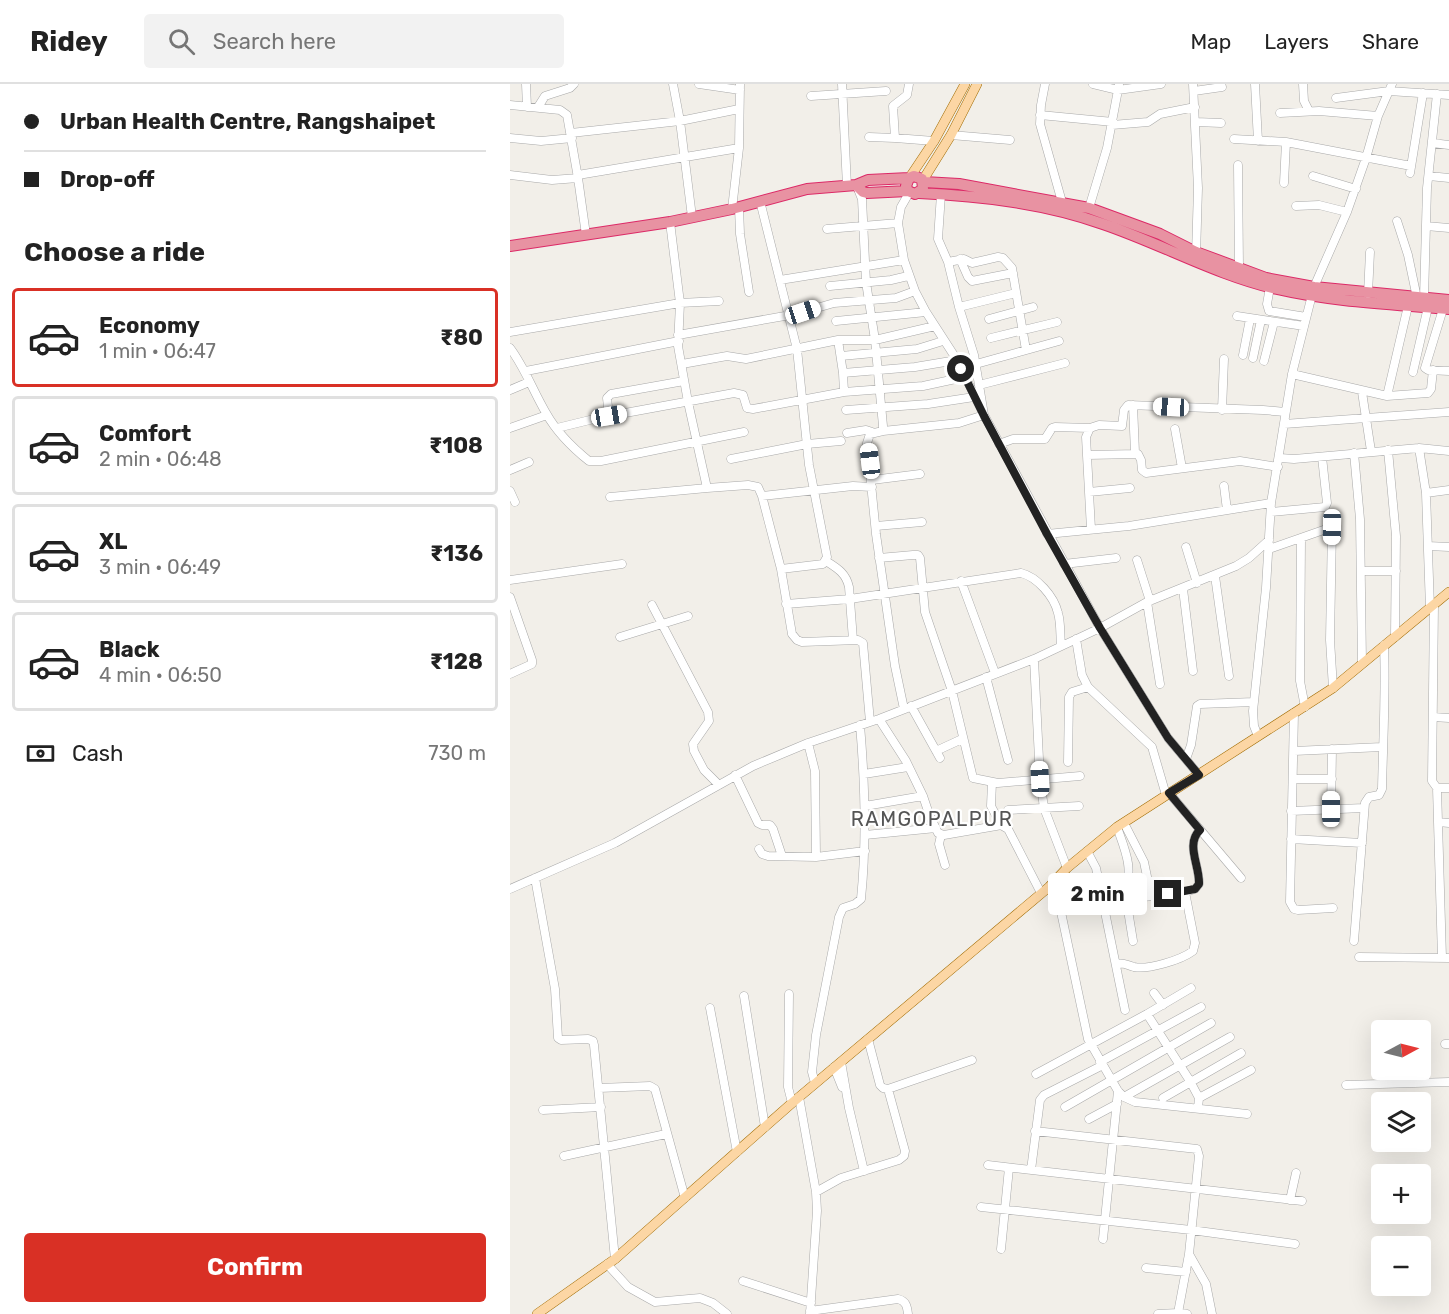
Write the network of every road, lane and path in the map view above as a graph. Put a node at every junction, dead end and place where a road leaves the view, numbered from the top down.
1 (526, 84) edge
2 (574, 84) edge
3 (673, 84) edge
4 (699, 84) edge
5 (842, 84) edge
6 (909, 84) edge
7 (964, 84) edge
8 (977, 84) edge
9 (1045, 84) edge
10 (1093, 84) edge
11 (1161, 84) edge
12 (1255, 84) edge
13 (1303, 84) edge
14 (740, 87) edge
15 (1118, 87) edge
16 (1193, 87) edge
17 (1222, 87) dead end
18 (1390, 87) edge
19 (886, 91) dead end
20 (1423, 93) junction
21 (842, 94) junction
22 (1437, 94) junction
23 (811, 96) dead end
24 (1449, 96) edge
25 (1336, 98) dead end
26 (510, 105) edge
27 (527, 107) junction
28 (538, 107) junction
29 (1195, 107) junction
30 (739, 109) junction
31 (1309, 111) junction
32 (1280, 113) dead end
33 (1040, 115) junction
34 (1378, 116) junction
35 (680, 121) junction
36 (1196, 123) junction
37 (1221, 123) dead end
38 (1112, 124) junction
39 (571, 135) junction
40 (951, 135) junction
41 (869, 137) dead end
42 (510, 138) edge
43 (895, 138) junction
44 (1010, 140) dead end
45 (1234, 140) dead end
46 (934, 141) junction
47 (1258, 141) junction
48 (1286, 142) junction
49 (1432, 142) junction
50 (1449, 146) edge
51 (738, 148) junction
52 (685, 158) junction
53 (1366, 158) junction
54 (1238, 165) dead end
55 (510, 175) edge
56 (1313, 176) dead end
57 (1429, 176) junction
58 (578, 177) junction
59 (909, 177) junction
60 (1449, 178) edge
61 (1284, 183) dead end
62 (851, 185) junction
63 (917, 188) junction
64 (1356, 189) junction
65 (941, 194) junction
66 (760, 201) junction
67 (1062, 202) junction
68 (1296, 206) dead end
69 (736, 208) junction
70 (1089, 208) junction
71 (1347, 212) junction
72 (692, 217) junction
73 (1397, 221) dead end
74 (670, 222) junction
75 (898, 223) junction
76 (864, 226) junction
77 (1426, 226) junction
78 (1449, 228) edge
79 (827, 229) dead end
80 (586, 235) junction
81 (510, 246) edge
82 (1370, 252) dead end
83 (1196, 257) junction
84 (960, 259) junction
85 (904, 260) junction
86 (948, 262) junction
87 (867, 265) junction
88 (1239, 268) junction
89 (1013, 273) junction
90 (908, 276) junction
91 (780, 280) junction
92 (866, 282) junction
93 (830, 286) dead end
94 (1270, 287) junction
95 (915, 291) junction
96 (1313, 291) junction
97 (749, 292) dead end
98 (1016, 294) junction
99 (1368, 294) junction
100 (719, 301) dead end
101 (868, 301) junction
102 (1423, 301) junction
103 (680, 303) junction
104 (1408, 306) junction
105 (1447, 306) edge
106 (959, 307) junction
107 (1032, 307) dead end
108 (1019, 310) junction
109 (926, 312) junction
110 (788, 316) junction
111 (1237, 316) dead end
112 (1306, 317) junction
113 (870, 318) junction
114 (989, 319) dead end
115 (1250, 319) junction
116 (1261, 320) junction
117 (836, 321) dead end
118 (1057, 322) dead end
119 (1274, 322) junction
120 (935, 326) junction
121 (1304, 326) junction
122 (1022, 330) junction
123 (510, 332) edge
124 (679, 338) junction
125 (991, 338) dead end
126 (838, 340) junction
127 (875, 340) junction
128 (943, 341) junction
129 (1059, 341) dead end
130 (510, 348) edge
131 (797, 350) junction
132 (1026, 350) junction
133 (875, 352) junction
134 (1243, 355) dead end
135 (841, 356) junction
136 (1224, 358) dead end
137 (1253, 358) dead end
138 (957, 360) junction
139 (1264, 361) dead end
140 (1065, 363) dead end
141 (682, 364) junction
142 (976, 364) junction
143 (877, 370) junction
144 (1433, 370) junction
145 (526, 371) junction
146 (1449, 371) edge
147 (1413, 372) dead end
148 (843, 373) junction
149 (1292, 374) junction
150 (965, 377) junction
151 (684, 381) junction
152 (529, 382) junction
153 (979, 385) junction
154 (879, 389) junction
155 (510, 390) edge
156 (1362, 392) junction
157 (844, 393) junction
158 (1387, 396) junction
159 (974, 397) junction
160 (801, 401) junction
161 (688, 402) junction
162 (1132, 405) junction
163 (882, 407) junction
164 (846, 410) dead end
165 (1222, 410) junction
166 (1449, 411) edge
167 (1286, 412) junction
168 (547, 415) junction
169 (609, 416) junction
170 (984, 416) junction
171 (1365, 418) junction
172 (1284, 424) junction
173 (510, 428) edge
174 (557, 428) junction
175 (1090, 428) junction
176 (1175, 429) dead end
177 (884, 431) junction
178 (744, 432) dead end
179 (872, 432) junction
180 (847, 433) dead end
181 (696, 441) junction
182 (841, 441) dead end
183 (807, 444) junction
184 (999, 444) junction
185 (1419, 448) junction
186 (1388, 450) junction
187 (1371, 451) junction
188 (1449, 451) edge
189 (1135, 453) junction
190 (1354, 453) junction
191 (1087, 455) junction
192 (1322, 457) junction
193 (731, 459) dead end
194 (529, 462) dead end
195 (1279, 463) junction
196 (1182, 468) junction
197 (510, 470) edge
198 (920, 474) dead end
199 (872, 483) junction
200 (1224, 486) dead end
201 (707, 488) junction
202 (1130, 488) dead end
203 (814, 490) junction
204 (1449, 490) edge
205 (510, 491) edge
206 (1089, 492) junction
207 (1426, 493) junction
208 (610, 496) dead end
209 (762, 496) junction
210 (515, 502) dead end
211 (1271, 502) junction
212 (1227, 510) junction
213 (1271, 512) junction
214 (922, 522) dead end
215 (876, 526) junction
216 (1091, 529) junction
217 (1047, 534) junction
218 (1301, 538) junction
219 (1269, 544) junction
220 (1428, 546) junction
221 (1186, 547) dead end
222 (1449, 548) edge
223 (879, 558) junction
224 (1116, 558) dead end
225 (1137, 560) dead end
226 (826, 561) junction
227 (621, 564) dead end
228 (1064, 564) junction
229 (781, 569) junction
230 (1361, 571) junction
231 (1396, 571) junction
232 (1215, 576) junction
233 (510, 580) edge
234 (961, 581) junction
235 (1197, 583) junction
236 (922, 587) junction
237 (1183, 589) junction
238 (1449, 592) edge
239 (885, 593) junction
240 (510, 597) edge
241 (850, 599) junction
242 (1149, 602) junction
243 (786, 604) junction
244 (652, 605) dead end
245 (1432, 606) junction
246 (688, 616) dead end
247 (514, 621) edge
248 (661, 624) junction
249 (1100, 628) junction
250 (620, 637) dead end
251 (1395, 637) junction
252 (1076, 639) junction
253 (853, 640) junction
254 (1384, 645) junction
255 (1061, 646) junction
256 (1034, 659) junction
257 (1362, 663) junction
258 (1193, 670) dead end
259 (995, 673) junction
260 (510, 674) edge
261 (1228, 676) dead end
262 (986, 677) junction
263 (1160, 684) dead end
264 (1088, 687) junction
265 (1333, 688) junction
266 (952, 691) junction
267 (1254, 702) junction
268 (908, 707) junction
269 (1305, 707) junction
270 (1294, 713) junction
271 (1433, 717) junction
272 (1449, 718) edge
273 (879, 719) junction
274 (870, 722) junction
275 (860, 725) junction
276 (1258, 736) junction
277 (962, 739) junction
278 (808, 743) junction
279 (1382, 747) junction
280 (1332, 749) junction
281 (1294, 751) junction
282 (1186, 759) junction
283 (1008, 760) dead end
284 (1068, 762) dead end
285 (908, 766) junction
286 (864, 774) junction
287 (735, 775) junction
288 (1199, 775) junction
289 (1080, 776) dead end
290 (1040, 779) junction
291 (1293, 779) junction
292 (1332, 779) junction
293 (992, 782) junction
294 (719, 785) junction
295 (1437, 788) junction
296 (1449, 788) edge
297 (1167, 794) junction
298 (923, 796) junction
299 (865, 806) junction
300 (1079, 806) dead end
301 (1044, 808) junction
302 (1364, 808) junction
303 (1331, 809) junction
304 (1008, 810) dead end
305 (1291, 811) junction
306 (1438, 822) junction
307 (1449, 823) edge
308 (1001, 825) junction
309 (1120, 825) junction
310 (1200, 830) junction
311 (939, 832) junction
312 (865, 835) junction
313 (1291, 839) junction
314 (1362, 843) junction
315 (759, 849) dead end
316 (865, 851) junction
317 (1087, 851) junction
318 (782, 856) junction
319 (816, 856) junction
320 (945, 865) dead end
321 (1067, 868) junction
322 (535, 878) junction
323 (1241, 878) dead end
324 (510, 889) edge
325 (1045, 890) junction
326 (1119, 891) junction
327 (1185, 892) junction
328 (1151, 896) junction
329 (1102, 897) junction
330 (1126, 898) junction
331 (1333, 908) dead end
332 (1133, 941) dead end
333 (1354, 941) dead end
334 (1359, 957) dead end
335 (1446, 958) edge
336 (1116, 964) junction
337 (1191, 988) dead end
338 (1154, 993) dead end
339 (789, 994) dead end
340 (744, 996) dead end
341 (1163, 1005) junction
342 (1201, 1007) dead end
343 (710, 1008) dead end
344 (1125, 1010) dead end
345 (1147, 1014) junction
346 (1211, 1023) dead end
347 (1158, 1030) junction
348 (1230, 1037) dead end
349 (868, 1039) junction
350 (1090, 1046) junction
351 (1169, 1047) junction
352 (1241, 1053) dead end
353 (972, 1060) dead end
354 (838, 1064) junction
355 (1101, 1064) junction
356 (1180, 1064) junction
357 (1251, 1070) dead end
358 (1036, 1074) dead end
359 (1114, 1081) junction
360 (1190, 1081) junction
361 (1449, 1082) edge
362 (815, 1083) junction
363 (1346, 1085) dead end
364 (842, 1087) dead end
365 (599, 1088) junction
366 (888, 1089) junction
367 (1121, 1094) junction
368 (1163, 1098) dead end
369 (1199, 1098) junction
370 (796, 1100) junction
371 (1117, 1104) junction
372 (601, 1107) junction
373 (1065, 1107) dead end
374 (1198, 1108) junction
375 (543, 1110) dead end
376 (1247, 1114) dead end
377 (1089, 1119) dead end
378 (765, 1127) junction
379 (1035, 1131) junction
380 (666, 1134) junction
381 (1112, 1138) junction
382 (605, 1147) junction
383 (736, 1152) junction
384 (564, 1156) dead end
385 (988, 1165) dead end
386 (1009, 1168) junction
387 (1031, 1170) junction
388 (864, 1171) junction
389 (1296, 1173) dead end
390 (1110, 1180) junction
391 (1195, 1189) junction
392 (816, 1192) junction
393 (685, 1198) junction
394 (1290, 1200) junction
395 (1302, 1201) dead end
396 (981, 1207) dead end
397 (1005, 1209) junction
398 (1105, 1221) junction
399 (1191, 1230) junction
400 (1103, 1239) dead end
401 (1295, 1244) dead end
402 (1000, 1249) dead end
403 (1189, 1254) junction
404 (611, 1262) junction
405 (1146, 1268) dead end
406 (1186, 1272) junction
407 (743, 1281) dead end
408 (810, 1310) edge
409 (1178, 1313) edge
410 (537, 1314) edge
411 (727, 1314) edge
412 (908, 1314) edge
413 (1158, 1314) edge
414 (1187, 1314) edge
415 (1212, 1314) edge

1 - 27 street
2 - 28 street
3 - 35 street
4 - 14 street
5 - 21 street
6 - 43 street
7 - 46 main road
8 - 40 main road
9 - 33 street
10 - 15 street
11 - 15 street
12 - 47 street
13 - 31 street
14 - 30 street
15 - 38 street
16 - 17 street
16 - 29 street
18 - 20 street
18 - 25 street
18 - 34 street
19 - 21 street
20 - 22 street
20 - 53 street
21 - 23 street
21 - 62 street
22 - 24 street
22 - 49 street
26 - 27 street
27 - 28 street
28 - 39 street
29 - 36 street
29 - 38 street
30 - 35 street
30 - 51 street
31 - 32 street
31 - 34 street
33 - 38 street
33 - 67 street
34 - 53 street
35 - 39 street
35 - 52 street
36 - 37 street
36 - 83 street
38 - 70 street
39 - 42 street
39 - 58 street
40 - 44 street
40 - 63 main road
41 - 43 street
43 - 46 street
45 - 47 street
46 - 59 main road
47 - 48 street
48 - 53 street
48 - 61 street
49 - 50 street
49 - 57 street
51 - 52 street
51 - 69 street
52 - 58 street
52 - 72 street
53 - 64 street
54 - 88 street
55 - 58 street
56 - 64 street
57 - 60 street
57 - 77 street
58 - 80 street
59 - 62 highway
59 - 63 highway
62 - 63 highway
62 - 66 highway
62 - 76 street
63 - 65 highway
63 - 67 highway
63 - 75 street
64 - 71 street
65 - 83 highway
65 - 86 street
66 - 69 highway
66 - 91 street
67 - 70 highway
68 - 71 street
69 - 72 highway
69 - 97 street
70 - 83 highway
71 - 96 street
72 - 74 highway
73 - 102 street
74 - 80 highway
74 - 103 street
75 - 76 street
75 - 85 street
76 - 79 street
76 - 87 street
77 - 78 street
77 - 102 street
80 - 81 highway
82 - 99 street
83 - 88 highway
83 - 94 highway
84 - 86 street
84 - 89 street
84 - 89 street
85 - 87 street
85 - 90 street
86 - 106 street
87 - 91 street
87 - 92 street
88 - 96 highway
89 - 98 street
90 - 92 street
90 - 95 street
91 - 110 street
92 - 93 street
92 - 101 street
94 - 96 highway
94 - 112 street
95 - 101 street
95 - 109 street
96 - 99 highway
96 - 104 highway
96 - 112 street
98 - 106 street
98 - 108 street
99 - 102 highway
100 - 103 street
101 - 110 street
101 - 113 street
102 - 104 highway
102 - 105 highway
102 - 147 street
103 - 123 street
103 - 124 street
104 - 158 street
105 - 144 street
106 - 142 street
107 - 108 street
108 - 114 street
108 - 122 street
109 - 113 street
109 - 120 street
110 - 124 street
110 - 131 street
111 - 115 street
112 - 121 street
113 - 117 street
113 - 127 street
115 - 116 street
115 - 134 street
116 - 119 street
116 - 137 street
118 - 122 street
119 - 121 street
119 - 139 street
120 - 127 street
120 - 128 street
121 - 149 street
122 - 125 street
122 - 132 street
124 - 141 street
124 - 145 street
126 - 127 street
126 - 131 street
126 - 135 street
127 - 133 street
128 - 133 street
128 - 138 street
129 - 132 street
130 - 145 street
131 - 141 street
131 - 160 street
132 - 142 street
133 - 135 street
133 - 143 street
135 - 148 street
136 - 165 street
138 - 143 street
138 - 150 street
140 - 153 street
141 - 151 street
142 - 153 street
143 - 148 street
143 - 154 street
144 - 146 street
144 - 158 street
145 - 152 street
148 - 157 street
149 - 156 street
149 - 167 street
150 - 154 street
150 - 159 street
151 - 161 street
151 - 169 street
152 - 155 street
152 - 168 street
153 - 170 street
154 - 157 street
154 - 163 street
156 - 158 street
156 - 171 street
157 - 160 street
159 - 163 street
159 - 170 street
160 - 161 street
160 - 183 street
161 - 169 street
161 - 181 street
162 - 165 street
162 - 175 street
162 - 189 street
163 - 164 street
163 - 177 street
165 - 167 street
166 - 171 street
167 - 172 street
168 - 173 street
168 - 174 street
169 - 174 street
170 - 177 street
170 - 184 street
171 - 172 street
171 - 187 street
172 - 195 street
174 - 181 street
175 - 184 street
175 - 191 street
176 - 196 street
177 - 179 street
178 - 181 street
179 - 180 street
179 - 199 street
181 - 201 street
182 - 183 street
183 - 193 street
183 - 203 street
184 - 217 street
185 - 186 street
185 - 188 street
185 - 207 street
186 - 187 street
186 - 231 street
187 - 190 street
189 - 191 street
189 - 196 street
190 - 192 street
190 - 230 street
191 - 206 street
192 - 195 street
192 - 213 street
194 - 197 street
195 - 196 street
195 - 211 street
198 - 199 street
199 - 203 street
199 - 215 street
200 - 212 street
201 - 208 street
201 - 209 street
202 - 206 street
203 - 209 street
203 - 226 street
204 - 207 street
205 - 210 street
206 - 216 street
207 - 220 street
209 - 229 street
211 - 212 street
211 - 213 street
212 - 216 street
213 - 219 street
214 - 215 street
215 - 223 street
216 - 217 street
217 - 228 street
218 - 219 street
218 - 265 street
218 - 269 street
219 - 232 street
219 - 267 street
220 - 222 street
220 - 245 street
221 - 235 street
223 - 236 street
223 - 239 street
224 - 228 street
225 - 242 street
226 - 229 street
226 - 241 street
227 - 233 street
228 - 249 street
229 - 243 street
230 - 231 street
230 - 257 street
231 - 251 street
232 - 235 street
232 - 261 street
234 - 236 street
234 - 255 street
234 - 259 street
235 - 237 street
236 - 239 street
236 - 266 street
237 - 242 street
237 - 258 street
238 - 245 main road
239 - 241 street
239 - 268 street
240 - 247 street
241 - 243 street
241 - 253 street
242 - 249 street
242 - 263 street
243 - 253 street
244 - 248 street
245 - 251 main road
245 - 271 street
246 - 248 street
247 - 260 street
248 - 250 street
248 - 294 street
249 - 252 street
249 - 282 street
251 - 254 main road
252 - 255 street
252 - 264 street
253 - 274 street
254 - 257 main road
254 - 279 street
255 - 256 street
256 - 259 street
256 - 290 street
257 - 265 main road
259 - 262 street
262 - 266 street
262 - 283 street
264 - 284 street
264 - 297 street
265 - 269 main road
266 - 268 street
266 - 277 street
267 - 276 street
267 - 282 street
268 - 273 street
268 - 277 street
269 - 270 main road
270 - 276 main road
270 - 281 street
271 - 272 street
271 - 295 street
273 - 274 street
273 - 285 street
274 - 275 street
275 - 278 street
275 - 286 street
276 - 288 main road
277 - 293 street
278 - 287 street
278 - 319 street
279 - 280 street
279 - 302 street
280 - 281 street
280 - 292 street
281 - 291 street
282 - 288 street
285 - 286 street
285 - 298 street
286 - 299 street
287 - 294 street
287 - 318 street
288 - 297 main road
289 - 290 street
290 - 293 street
290 - 301 street
291 - 292 street
291 - 305 street
292 - 303 street
293 - 308 street
294 - 322 street
295 - 296 street
295 - 306 street
297 - 309 main road
297 - 310 street
298 - 299 street
298 - 311 street
299 - 312 street
300 - 301 street
301 - 304 street
301 - 321 street
302 - 303 street
302 - 314 street
303 - 305 street
305 - 313 street
306 - 307 street
306 - 335 street
308 - 311 street
308 - 325 street
309 - 317 main road
309 - 326 street
309 - 328 street
310 - 323 street
310 - 327 street
311 - 312 street
311 - 320 street
312 - 316 street
313 - 314 street
313 - 331 street
314 - 333 street
315 - 318 street
316 - 319 street
316 - 362 street
317 - 321 main road
317 - 329 street
318 - 319 street
321 - 325 main road
322 - 324 street
322 - 365 street
325 - 349 main road
325 - 350 street
326 - 329 street
326 - 330 street
327 - 328 street
327 - 336 street
328 - 330 street
329 - 336 street
330 - 332 street
334 - 335 street
336 - 344 street
337 - 341 street
338 - 341 street
339 - 370 street
340 - 378 street
341 - 345 street
342 - 347 street
343 - 383 street
345 - 347 street
345 - 350 street
346 - 351 street
347 - 351 street
347 - 355 street
348 - 356 street
349 - 354 main road
349 - 366 street
350 - 355 street
350 - 358 street
351 - 356 street
351 - 359 street
352 - 360 street
353 - 366 street
354 - 362 main road
354 - 364 street
354 - 388 street
355 - 359 street
355 - 379 street
356 - 360 street
356 - 367 street
357 - 369 street
359 - 367 street
359 - 373 street
360 - 368 street
360 - 369 street
361 - 363 street
362 - 370 main road
365 - 372 street
365 - 380 street
366 - 388 street
367 - 371 street
367 - 374 street
369 - 374 street
370 - 378 main road
370 - 392 street
371 - 377 street
371 - 381 street
372 - 375 street
372 - 382 street
374 - 376 street
378 - 383 main road
379 - 381 street
379 - 387 street
380 - 382 street
380 - 393 street
381 - 390 street
381 - 391 street
382 - 384 street
382 - 404 street
383 - 393 main road
385 - 386 street
386 - 387 street
386 - 397 street
387 - 390 street
388 - 392 street
389 - 394 street
390 - 391 street
390 - 398 street
391 - 394 street
391 - 399 street
392 - 408 street
393 - 404 main road
394 - 395 street
396 - 397 street
397 - 398 street
397 - 402 street
398 - 399 street
398 - 400 street
399 - 401 street
399 - 403 street
403 - 406 street
403 - 415 street
404 - 410 main road
404 - 411 street
405 - 406 street
406 - 409 street
407 - 408 street
408 - 412 street
409 - 413 street
409 - 414 street

